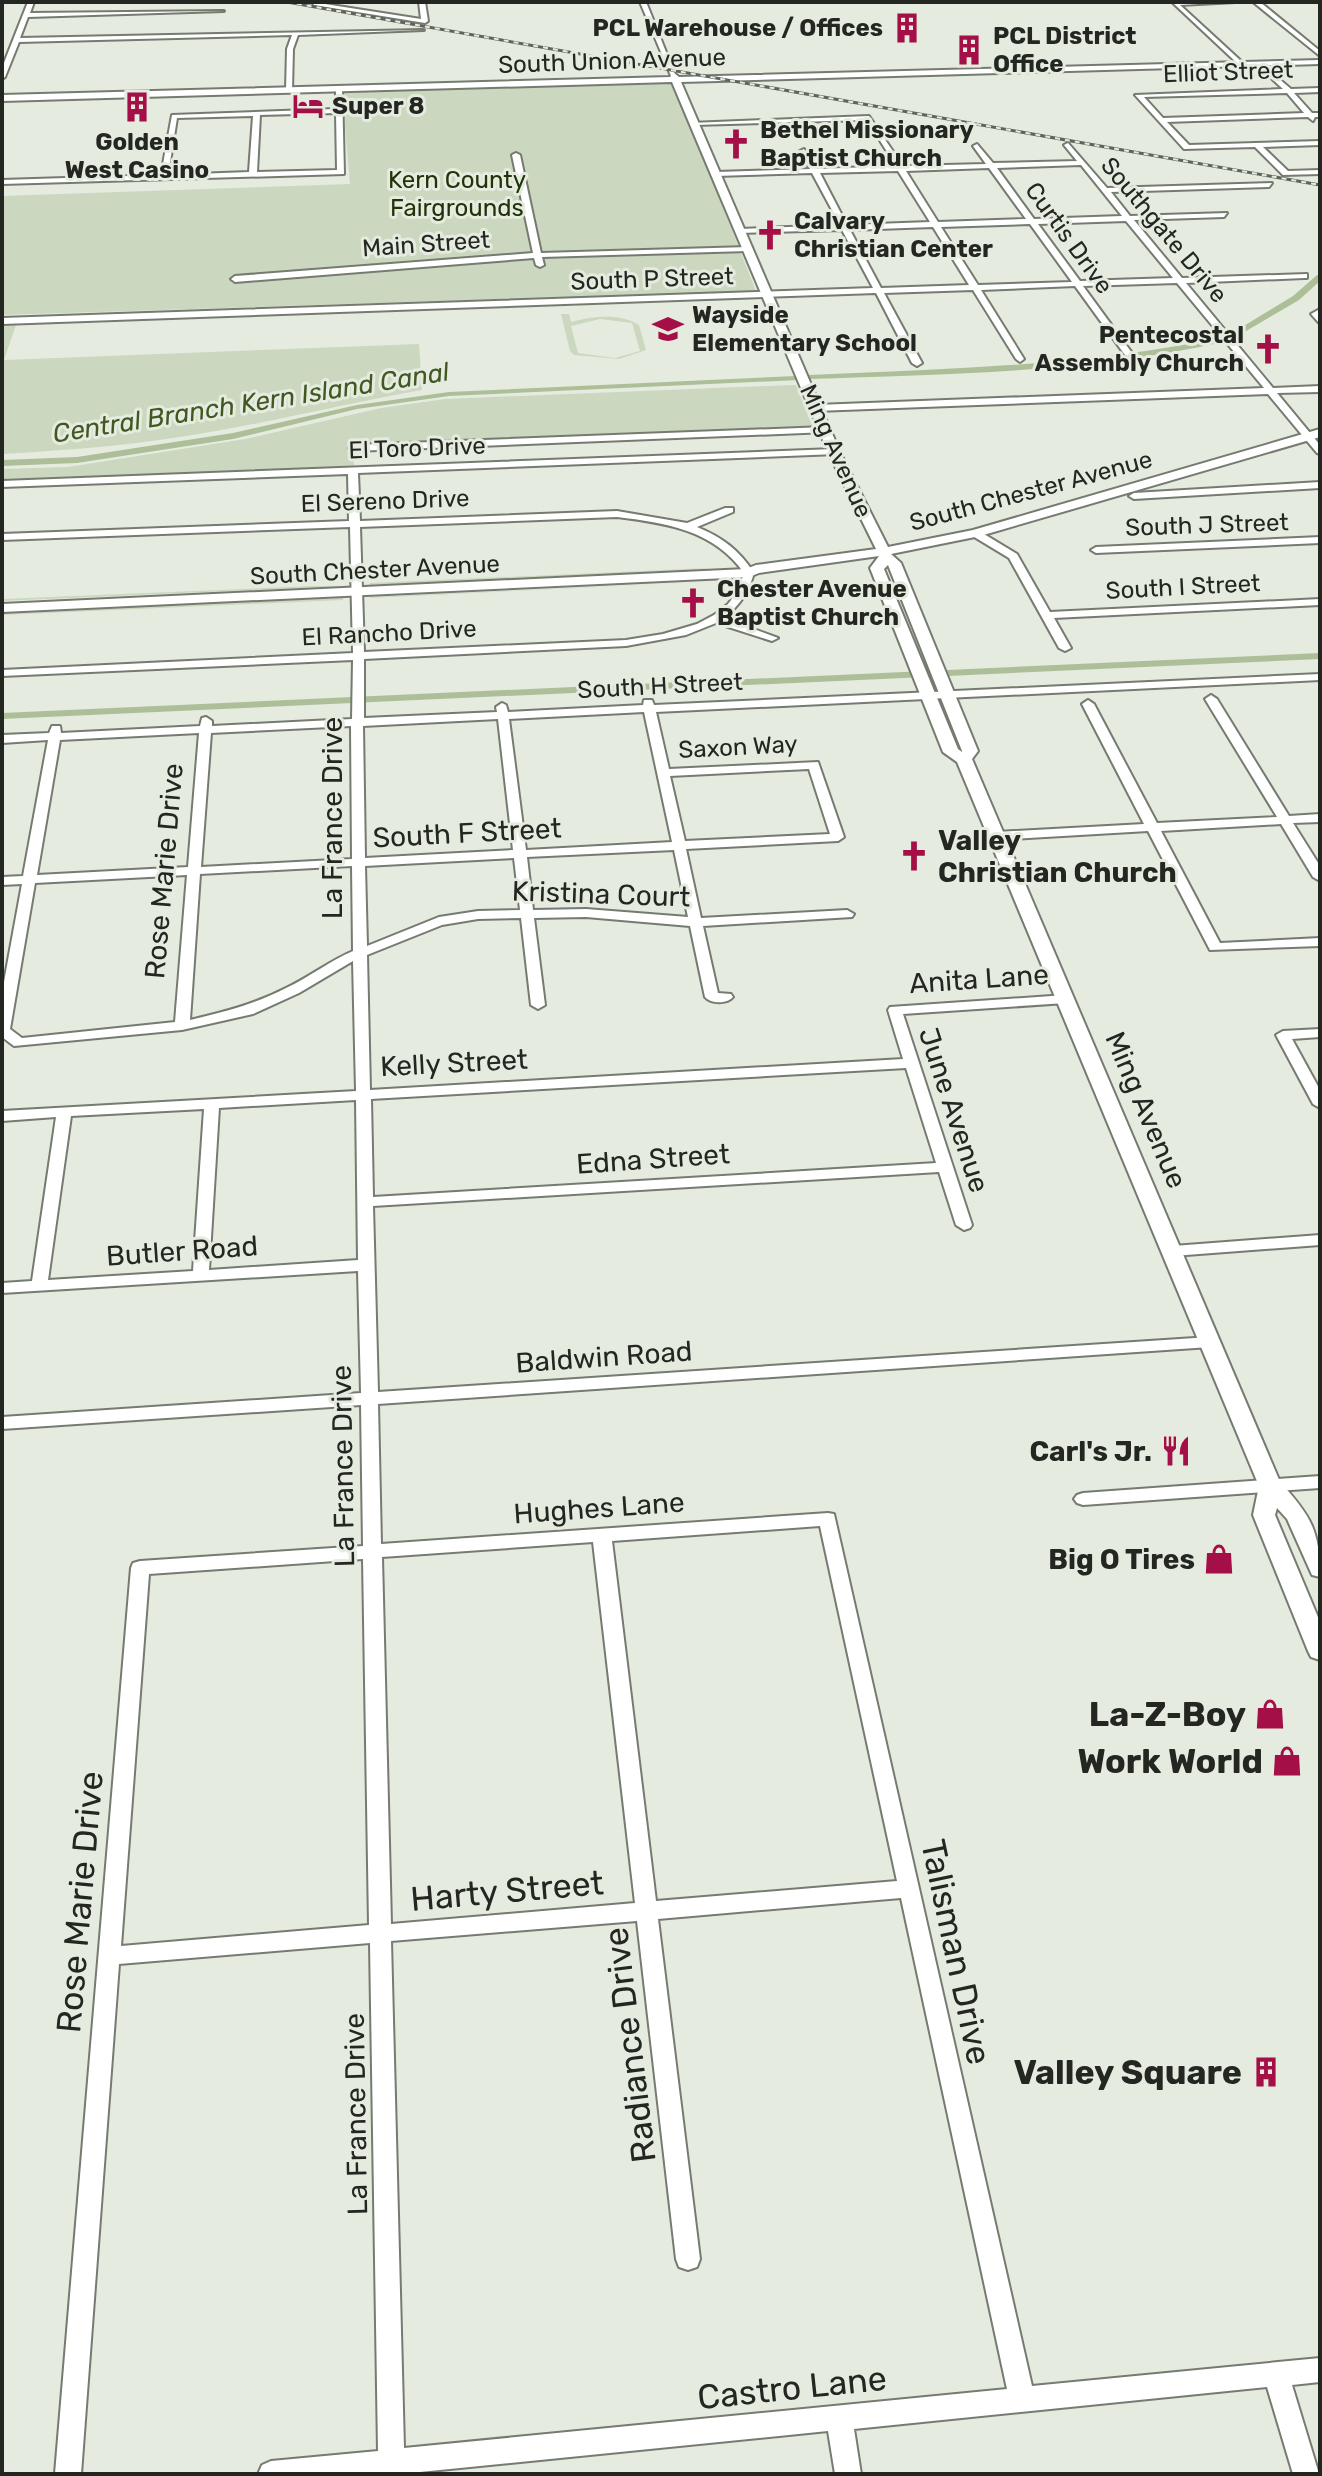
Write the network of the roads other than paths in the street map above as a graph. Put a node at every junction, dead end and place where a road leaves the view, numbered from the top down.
1 (31, 2) edge
2 (422, 2) edge
3 (643, 2) edge
4 (1233, 2) edge
5 (1256, 2) edge
6 (1174, 3) edge
7 (313, 4) edge
8 (221, 11) dead end
9 (25, 15) junction
10 (313, 20) dead end
11 (421, 30) dead end
12 (313, 32) junction
13 (296, 33) junction
14 (16, 40) junction
15 (1320, 59) edge
16 (1239, 62) junction
17 (1259, 64) junction
18 (1072, 67) junction
19 (1014, 68) junction
20 (961, 69) junction
21 (899, 71) junction
22 (977, 71) junction
23 (832, 73) junction
24 (911, 73) junction
25 (845, 75) junction
26 (2, 77) edge
27 (776, 77) junction
28 (675, 78) junction
29 (290, 88) junction
30 (339, 89) junction
31 (1320, 90) edge
32 (1289, 91) junction
33 (1243, 92) junction
34 (2, 96) edge
35 (1253, 100) dead end
36 (1262, 108) dead end
37 (339, 111) junction
38 (257, 114) junction
39 (1320, 115) edge
40 (1309, 116) junction
41 (1271, 117) junction
42 (1162, 120) junction
43 (694, 123) junction
44 (1320, 125) edge
45 (1320, 143) edge
46 (1068, 145) dead end
47 (1257, 145) junction
48 (977, 146) dead end
49 (804, 151) dead end
50 (516, 155) dead end
51 (1082, 163) junction
52 (991, 166) junction
53 (900, 168) junction
54 (814, 171) junction
55 (1320, 172) edge
56 (716, 174) junction
57 (253, 175) junction
58 (164, 178) junction
59 (2, 182) edge
60 (1269, 185) dead end
61 (1105, 190) junction
62 (1224, 215) dead end
63 (1128, 218) junction
64 (1032, 221) junction
65 (935, 224) junction
66 (844, 227) junction
67 (740, 231) junction
68 (748, 249) junction
69 (540, 255) junction
70 (540, 266) dead end
71 (1304, 276) dead end
72 (235, 279) dead end
73 (1179, 281) junction
74 (1077, 284) junction
75 (975, 288) junction
76 (878, 291) junction
77 (767, 295) junction
78 (2, 321) edge
79 (1128, 353) dead end
80 (1020, 359) dead end
81 (917, 363) dead end
82 (1320, 389) edge
83 (1271, 391) junction
84 (816, 408) junction
85 (825, 430) junction
86 (1316, 441) edge
87 (354, 448) dead end
88 (834, 452) junction
89 (353, 470) junction
90 (1184, 477) junction
91 (2, 484) edge
92 (1320, 485) edge
93 (1231, 490) junction
94 (1134, 496) junction
95 (729, 510) dead end
96 (355, 523) junction
97 (687, 527) junction
98 (980, 536) junction
99 (2, 537) edge
100 (1320, 540) edge
101 (1096, 550) dead end
102 (885, 556) junction
103 (749, 573) junction
104 (357, 593) junction
105 (1320, 602) edge
106 (2, 608) edge
107 (1048, 615) junction
108 (715, 619) junction
109 (772, 638) dead end
110 (1065, 648) dead end
111 (359, 656) junction
112 (1319, 672) edge
113 (2, 673) edge
114 (944, 683) junction
115 (924, 684) junction
116 (784, 693) junction
117 (1211, 699) dead end
118 (1088, 704) dead end
119 (649, 705) junction
120 (720, 706) junction
121 (359, 710) junction
122 (502, 712) junction
123 (206, 725) junction
124 (2, 730) edge
125 (56, 732) junction
126 (2, 739) edge
127 (964, 759) junction
128 (663, 773) junction
129 (1320, 818) edge
130 (1285, 820) junction
131 (1152, 827) junction
132 (997, 836) junction
133 (838, 837) joint
134 (679, 846) junction
135 (519, 854) junction
136 (358, 862) junction
137 (195, 871) junction
138 (1320, 877) edge
139 (30, 879) junction
140 (2, 881) edge
141 (527, 914) junction
142 (847, 914) dead end
143 (695, 922) junction
144 (1320, 942) edge
145 (360, 954) junction
146 (726, 997) dead end
147 (1066, 999) junction
148 (538, 1005) dead end
149 (895, 1010) joint
150 (182, 1026) junction
151 (2, 1032) edge
152 (1320, 1033) edge
153 (909, 1063) junction
154 (363, 1095) junction
155 (212, 1104) junction
156 (1320, 1104) edge
157 (64, 1112) junction
158 (2, 1116) edge
159 (944, 1167) junction
160 (365, 1202) junction
161 (964, 1225) dead end
162 (1320, 1240) edge
163 (1173, 1251) junction
164 (366, 1265) junction
165 (201, 1275) junction
166 (39, 1286) junction
167 (2, 1288) edge
168 (1210, 1342) junction
169 (369, 1399) junction
170 (2, 1423) edge
171 (1320, 1482) edge
172 (1270, 1486) junction
173 (1083, 1499) dead end
174 (828, 1519) joint
175 (602, 1537) junction
176 (373, 1552) junction
177 (1320, 1569) edge
178 (1320, 1651) edge
179 (910, 1889) junction
180 (647, 1911) junction
181 (381, 1933) junction
182 (109, 1956) junction
183 (688, 2259) dead end
184 (1320, 2370) edge
185 (1276, 2374) junction
186 (1022, 2399) junction
187 (839, 2417) junction
188 (391, 2462) junction
189 (68, 2474) edge
190 (271, 2474) edge
191 (848, 2474) edge
192 (1306, 2474) edge

1 - 9 street
2 - 7 street
3 - 28 street
4 - 6 street
5 - 15 street
6 - 16 street
8 - 9 street
9 - 14 street
10 - 12 street
11 - 12 street
12 - 13 street
13 - 14 street
13 - 29 street
14 - 26 street
15 - 16 main road, South Union Avenue
15 - 17 main road, South Union Avenue
16 - 18 main road, South Union Avenue
17 - 18 main road, South Union Avenue
17 - 32 street
18 - 19 main road, South Union Avenue
18 - 22 main road, South Union Avenue
19 - 20 main road, South Union Avenue
19 - 22 main road
20 - 21 main road, South Union Avenue
20 - 24 main road
21 - 23 main road, South Union Avenue
21 - 25 main road
22 - 24 main road, South Union Avenue
23 - 27 main road
23 - 28 main road, South Union Avenue
24 - 25 main road, South Union Avenue
25 - 27 main road, South Union Avenue
27 - 28 main road, South Union Avenue
28 - 29 main road, South Union Avenue
28 - 30 main road, South Union Avenue
28 - 43 main road, Ming Avenue
29 - 30 main road, South Union Avenue
29 - 34 main road, South Union Avenue
30 - 37 street
31 - 32 street, Elliot Street
32 - 33 street, Elliot Street
32 - 40 street
33 - 35 street
33 - 42 street, Elliot Street
36 - 41 street
37 - 38 street
37 - 57 street
38 - 57 street
38 - 58 street
39 - 40 street
40 - 41 street
40 - 44 street
41 - 42 street
42 - 47 street
43 - 53 street
43 - 56 main road, Ming Avenue
45 - 47 street
46 - 51 street, Southgate Drive
47 - 55 street
48 - 52 street, Curtis Drive
49 - 54 street
50 - 69 street
51 - 52 street
51 - 61 street, Southgate Drive
52 - 53 street
52 - 64 street, Curtis Drive
53 - 54 street
53 - 65 street
54 - 56 street
54 - 66 street
56 - 67 main road, Ming Avenue
57 - 58 street
58 - 59 street
60 - 61 street
61 - 63 street, Southgate Drive
62 - 63 street
63 - 64 street
63 - 73 street, Southgate Drive
64 - 65 street
64 - 74 street, Curtis Drive
65 - 66 street
65 - 75 street
66 - 67 street
66 - 76 street
67 - 68 main road, Ming Avenue
68 - 69 street, Main Street
68 - 77 main road, Ming Avenue
69 - 70 street
69 - 72 street, Main Street
71 - 73 street, South P Street
73 - 74 street, South P Street
73 - 83 street, Southgate Drive
74 - 75 street, South P Street
74 - 79 street, Curtis Drive
75 - 76 street, South P Street
75 - 80 street
76 - 77 street, South P Street
76 - 81 street
77 - 78 street, South P Street
77 - 84 main road, Ming Avenue
82 - 83 street
83 - 84 street
83 - 86 street, Southgate Drive
84 - 85 main road, Ming Avenue
85 - 87 street
85 - 88 main road, Ming Avenue
86 - 90 main road, South Chester Avenue
88 - 89 street, El Toro Drive
88 - 102 main road, Ming Avenue
89 - 91 street, El Toro Drive
89 - 96 street, La France Drive
90 - 93 street
90 - 94 main road, South Chester Avenue
90 - 98 main road, South Chester Avenue
92 - 93 street
93 - 94 street
94 - 98 main road, South Chester Avenue
95 - 97 street
96 - 97 street, El Sereno Drive
96 - 99 street, El Sereno Drive
96 - 104 street, La France Drive
97 - 103 street, El Sereno Drive
98 - 102 main road, South Chester Avenue
98 - 107 street
100 - 101 street, South J Street
102 - 103 main road, South Chester Avenue
102 - 114 main road, Ming Avenue
102 - 115 main road, Ming Avenue
103 - 104 main road, South Chester Avenue
103 - 108 street, El Rancho Drive
104 - 106 main road, South Chester Avenue
104 - 111 street, La France Drive
105 - 107 street, South I Street
107 - 110 street
108 - 109 street
108 - 111 street, El Rancho Drive
111 - 113 street, El Rancho Drive
111 - 121 street, La France Drive
112 - 114 street, South H Street
114 - 115 street, South H Street
114 - 127 main road, Ming Avenue
115 - 116 street, South H Street
115 - 120 street, South H Street
115 - 127 main road, Ming Avenue
116 - 119 street, South H Street
116 - 120 street
117 - 130 street
118 - 131 street
119 - 120 street, South H Street
119 - 122 street, South H Street
119 - 128 street
121 - 122 street, South H Street
121 - 123 street, South H Street
121 - 136 street, La France Drive
122 - 135 street
123 - 125 street, South H Street
123 - 137 street, Rose Marie Drive
124 - 125 street, South H Street
125 - 126 street, South H Street
125 - 139 street
127 - 132 main road, Ming Avenue
128 - 133 street, Saxon Way
128 - 134 street
129 - 130 street
130 - 131 street
130 - 138 street
131 - 132 street
131 - 144 street
132 - 147 main road, Ming Avenue
133 - 134 street, South F Street
134 - 135 street, South F Street
134 - 143 street
135 - 136 street, South F Street
135 - 141 street
136 - 137 street, South F Street
136 - 145 street, La France Drive
137 - 139 street, South F Street
137 - 150 street, Rose Marie Drive
139 - 140 street, South F Street
139 - 151 street
141 - 143 street, Kristina Court
141 - 145 street, Kristina Court
141 - 148 street
142 - 143 street, Kristina Court
143 - 146 street
145 - 150 street, Kristina Court
145 - 154 street, La France Drive
147 - 149 street, Anita Lane
147 - 163 main road, Ming Avenue
149 - 153 street, June Avenue
150 - 151 street, Kristina Court
152 - 156 street
153 - 154 street, Kelly Street
153 - 159 street, June Avenue
154 - 155 street, Kelly Street
154 - 160 street, La France Drive
155 - 157 street, Kelly Street
155 - 165 street
157 - 158 street, Kelly Street
157 - 166 street
159 - 160 street, Edna Street
159 - 161 street, June Avenue
160 - 164 street, La France Drive
162 - 163 street
163 - 168 main road, Ming Avenue
164 - 165 street, Butler Road
164 - 169 street, La France Drive
165 - 166 street, Butler Road
166 - 167 street, Butler Road
168 - 169 street, Baldwin Road
168 - 172 main road, Ming Avenue
169 - 170 street, Baldwin Road
169 - 176 street, La France Drive
171 - 172 street
172 - 173 street
172 - 177 main road, Ming Avenue
172 - 178 main road, Ming Avenue
174 - 175 street, Hughes Lane
174 - 179 street, Talisman Drive
175 - 176 street, Hughes Lane
175 - 180 street, Radiance Drive
176 - 181 street, La France Drive
176 - 182 street, Rose Marie Drive
179 - 180 street, Harty Street
179 - 186 street, Talisman Drive
180 - 181 street, Harty Street
180 - 183 street, Radiance Drive
181 - 182 street, Harty Street
181 - 188 street, La France Drive
182 - 189 street, Rose Marie Drive
184 - 185 street, Castro Lane
185 - 186 street, Castro Lane
185 - 192 street
186 - 187 street, Castro Lane
187 - 188 street, Castro Lane
187 - 191 street
188 - 190 street, Castro Lane

